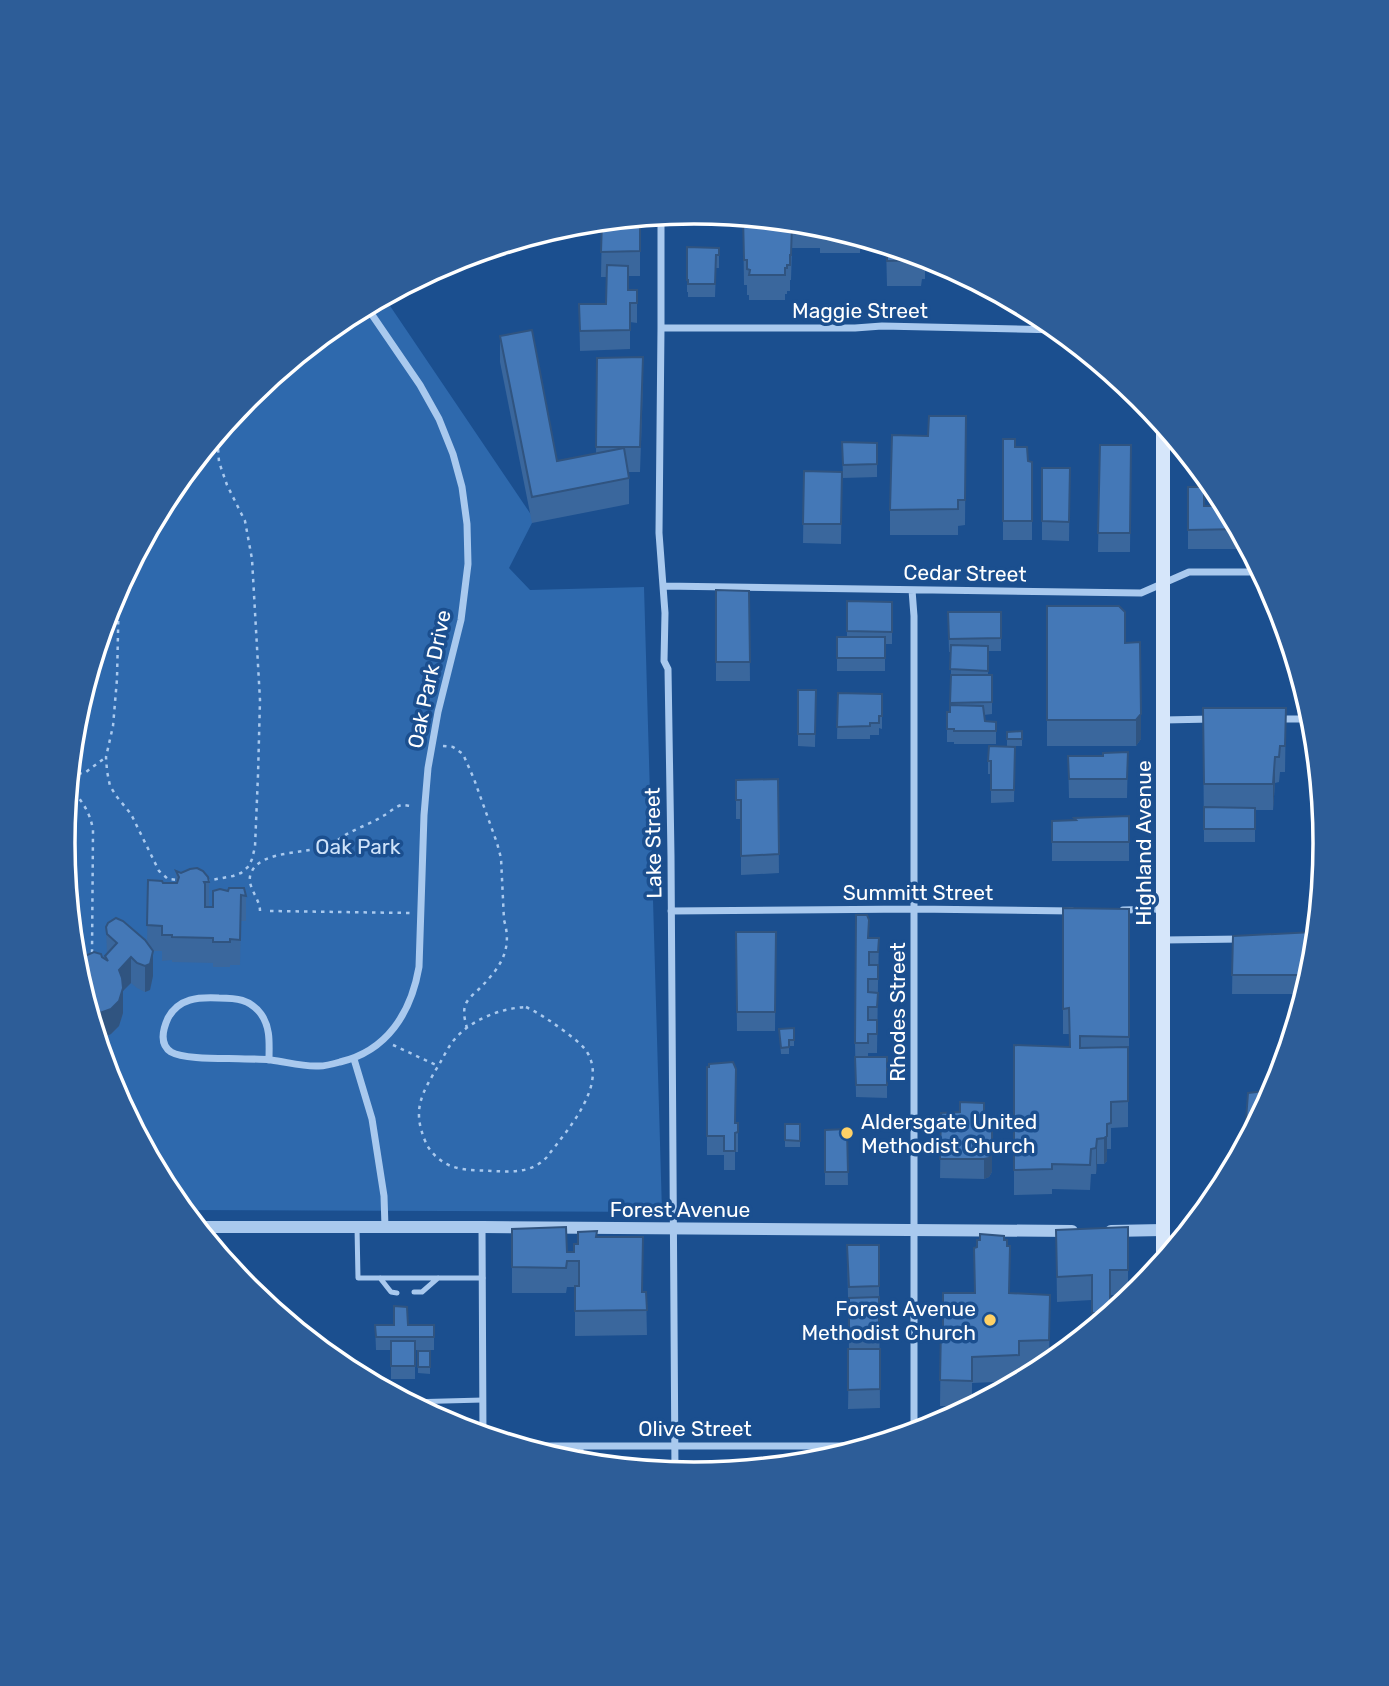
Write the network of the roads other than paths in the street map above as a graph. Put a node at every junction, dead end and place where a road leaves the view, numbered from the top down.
1 (660, 225) edge
2 (372, 315) edge
3 (661, 328) junction
4 (1041, 330) edge
5 (1163, 439) edge
6 (1251, 572) edge
7 (1164, 583) junction
8 (663, 586) junction
9 (912, 590) junction
10 (1266, 718) edge
11 (1214, 719) edge
12 (1301, 719) edge
13 (1164, 720) junction
14 (914, 909) junction
15 (1164, 909) junction
16 (671, 911) junction
17 (1077, 911) edge
18 (1116, 911) edge
19 (1244, 939) edge
20 (1164, 940) junction
21 (354, 1059) junction
22 (270, 1060) junction
23 (211, 1227) edge
24 (357, 1227) junction
25 (386, 1227) junction
26 (482, 1227) junction
27 (674, 1229) junction
28 (915, 1229) junction
29 (1163, 1230) junction
30 (1163, 1247) edge
31 (380, 1278) junction
32 (438, 1278) junction
33 (483, 1278) junction
34 (414, 1292) dead end
35 (397, 1293) dead end
36 (483, 1400) junction
37 (428, 1401) edge
38 (914, 1421) edge
39 (483, 1424) edge
40 (556, 1446) edge
41 (581, 1446) junction
42 (675, 1446) junction
43 (833, 1446) edge
44 (581, 1451) edge
45 (675, 1462) edge

1 - 3 street, Lake Street
2 - 21 street, Oak Park Drive
3 - 4 street, Maggie Street
3 - 8 street, Lake Street
5 - 7 main road, Highland Avenue
6 - 7 street, Cedar Street
7 - 9 street, Cedar Street
7 - 13 main road, Highland Avenue
8 - 9 street, Cedar Street
8 - 16 street, Lake Street
9 - 14 street, Rhodes Street
10 - 12 street
11 - 13 street
13 - 15 main road, Highland Avenue
14 - 16 street, Summitt Street
14 - 17 street, Summitt Street
14 - 28 street, Rhodes Street
15 - 18 street
15 - 20 main road, Highland Avenue
16 - 27 street, Lake Street
19 - 20 street
20 - 29 main road, Highland Avenue
21 - 22 street, Oak Park Drive
21 - 25 street
22 - 22 street, Oak Park Drive
23 - 24 street, Forest Avenue
24 - 25 street, Forest Avenue
24 - 31 lane
25 - 26 street, Forest Avenue
26 - 27 street, Forest Avenue
26 - 33 street
27 - 28 street, Forest Avenue
27 - 42 street, Lake Street
28 - 29 street, Forest Avenue
28 - 38 street, Rhodes Street
29 - 30 main road, Highland Avenue
31 - 32 lane
31 - 35 lane
32 - 33 lane
32 - 34 lane
33 - 36 street
36 - 37 lane
36 - 39 street
40 - 41 street, Olive Street
41 - 42 street, Olive Street
41 - 44 lane
42 - 43 street, Olive Street
42 - 45 street, Lake Street

